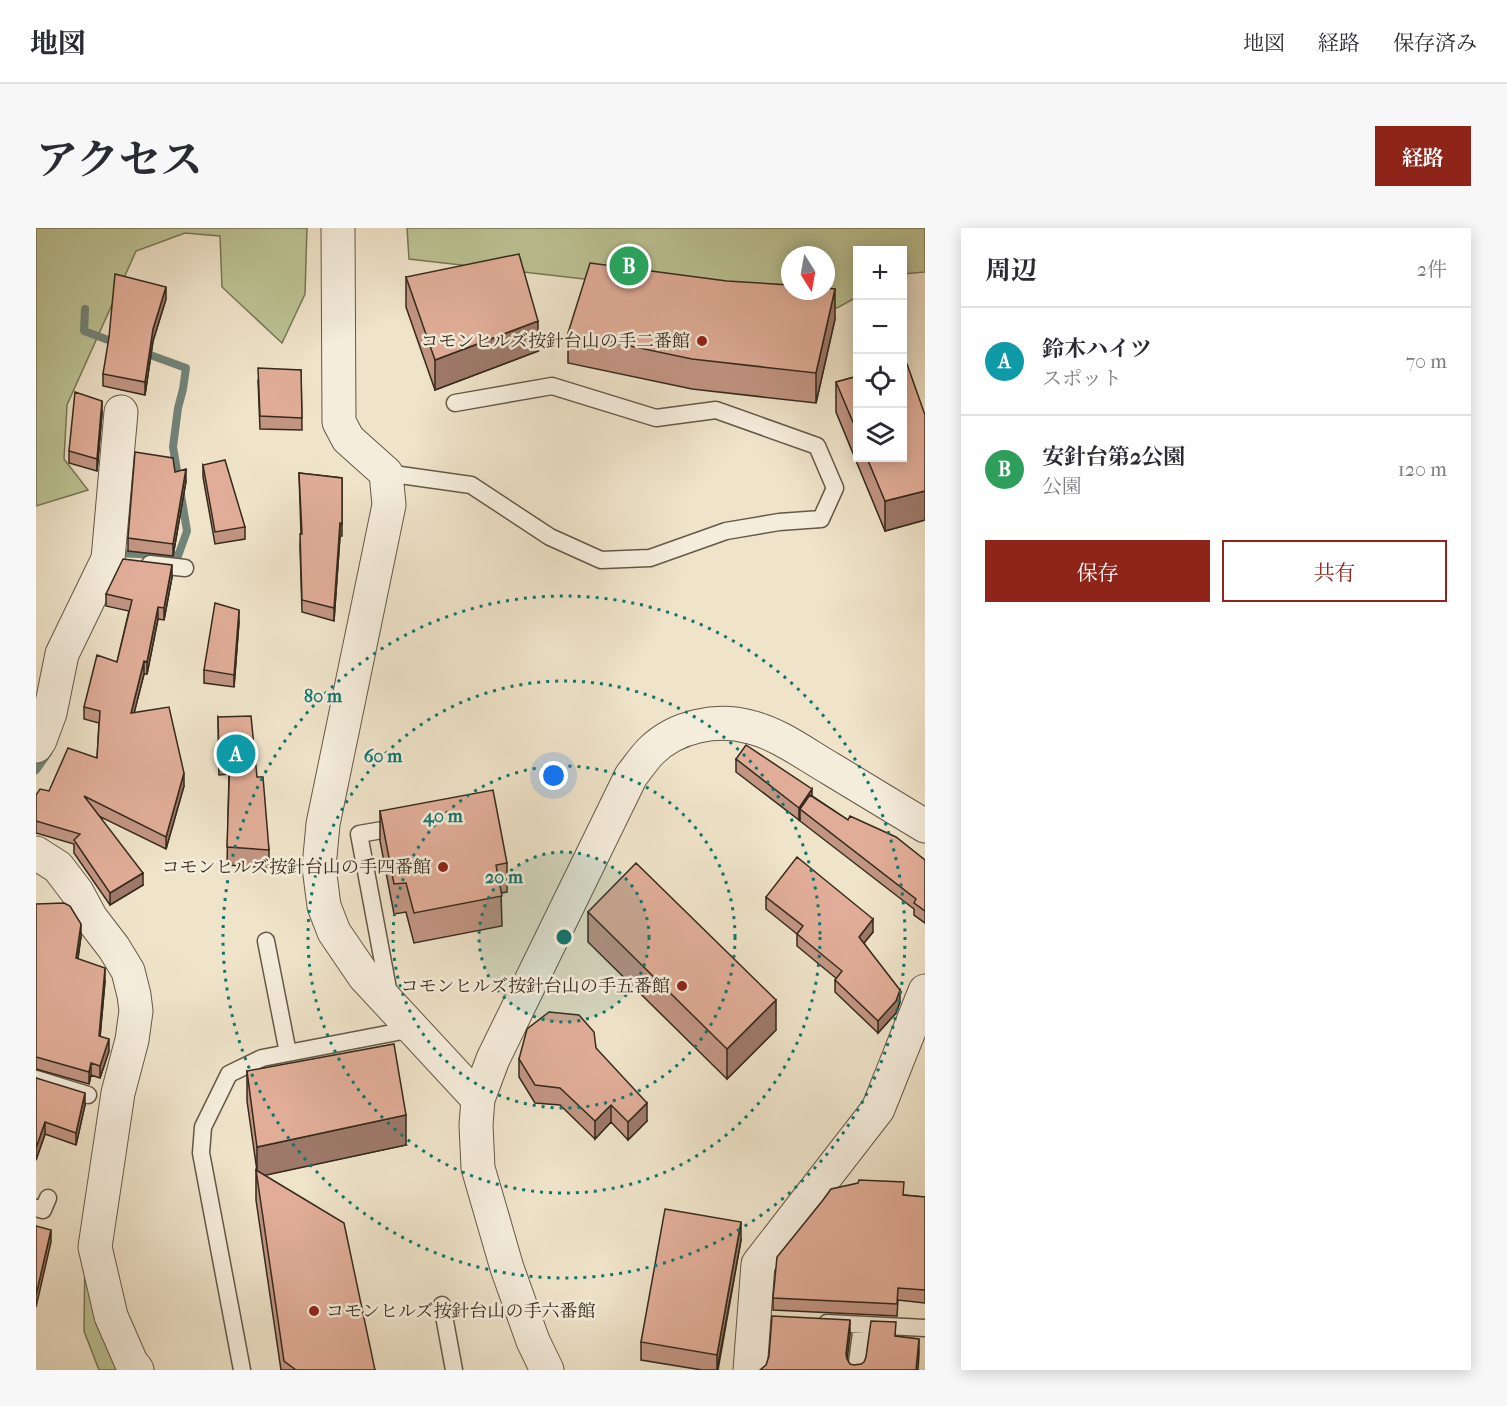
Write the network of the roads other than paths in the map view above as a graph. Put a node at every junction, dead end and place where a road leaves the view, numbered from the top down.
1 (338, 228) edge
2 (455, 403) dead end
3 (121, 412) dead end
4 (386, 473) junction
5 (119, 560) junction
6 (185, 568) dead end
7 (36, 746) edge
8 (414, 824) edge
9 (925, 826) edge
10 (36, 853) edge
11 (266, 941) dead end
12 (925, 991) edge
13 (390, 1004) junction
14 (413, 1029) junction
15 (288, 1053) junction
16 (36, 1079) edge
17 (88, 1095) dead end
18 (478, 1099) junction
19 (442, 1305) dead end
20 (814, 1323) edge
21 (862, 1325) junction
22 (925, 1328) edge
23 (137, 1370) edge
24 (242, 1370) edge
25 (454, 1370) edge
26 (547, 1370) edge
27 (750, 1370) edge
28 (856, 1370) edge

1 - 4 street
2 - 4 lane
3 - 5 street
4 - 13 street
5 - 6 lane
5 - 7 street
8 - 13 lane
9 - 18 street
10 - 23 street
11 - 15 lane
12 - 27 street
13 - 14 street
14 - 15 lane
14 - 18 street
15 - 24 lane
16 - 17 lane
18 - 26 street
19 - 25 lane
20 - 21 lane
21 - 22 lane
21 - 28 lane

